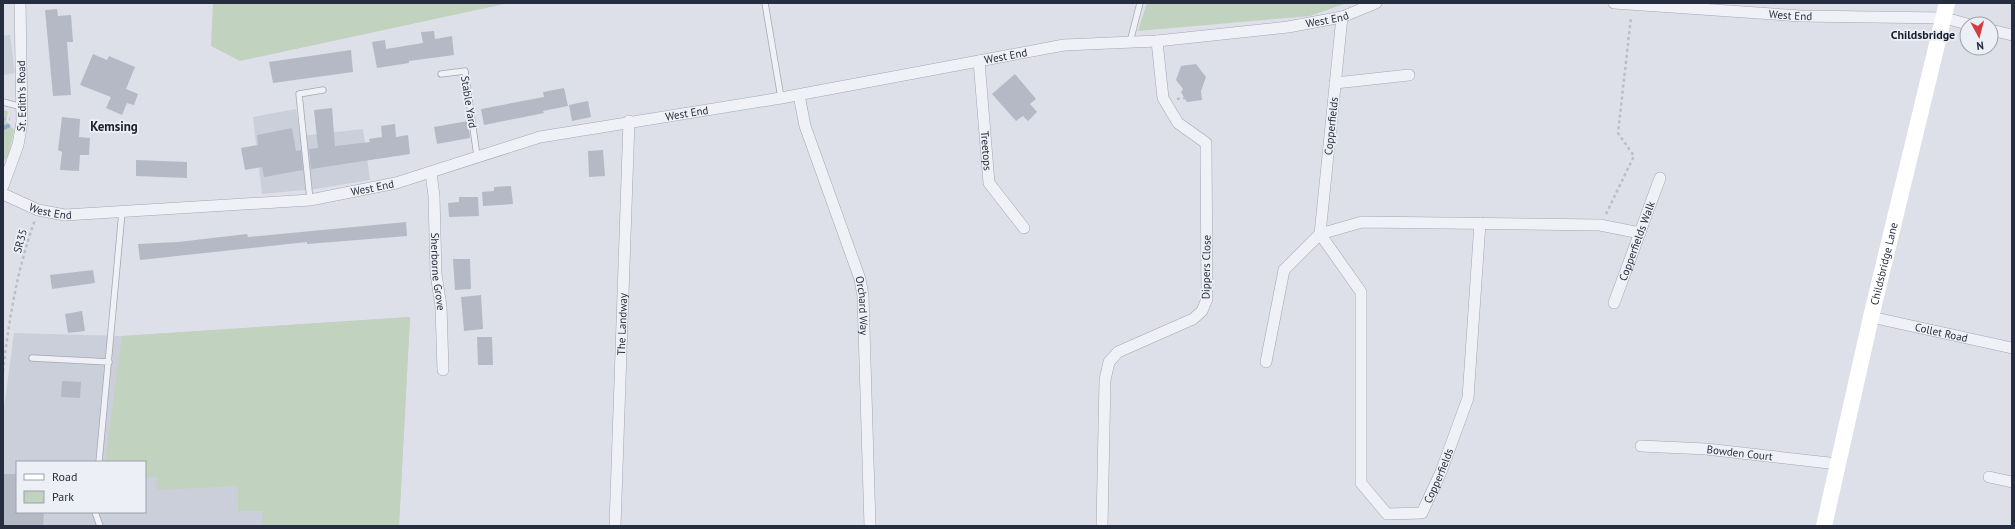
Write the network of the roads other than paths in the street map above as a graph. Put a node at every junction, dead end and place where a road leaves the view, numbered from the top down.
1 (20, 3) edge
2 (765, 3) edge
3 (1140, 3) edge
4 (1376, 3) edge
5 (1614, 3) edge
6 (1703, 6) edge
7 (1946, 11) edge
8 (1342, 17) junction
9 (1959, 19) edge
10 (1999, 32) edge
11 (2012, 35) edge
12 (1157, 41) junction
13 (1130, 42) junction
14 (979, 61) junction
15 (441, 74) dead end
16 (1409, 75) dead end
17 (1335, 83) junction
18 (323, 90) dead end
19 (799, 95) junction
20 (781, 98) junction
21 (3, 102) edge
22 (22, 107) junction
23 (629, 121) junction
24 (477, 156) junction
25 (431, 173) junction
26 (1660, 178) dead end
27 (3, 186) edge
28 (3, 194) edge
29 (310, 200) junction
30 (122, 212) junction
31 (1480, 224) junction
32 (1024, 228) dead end
33 (1640, 233) junction
34 (1320, 234) junction
35 (1614, 303) dead end
36 (1871, 317) junction
37 (2012, 348) edge
38 (32, 358) dead end
39 (109, 362) junction
40 (1266, 362) dead end
41 (443, 370) dead end
42 (1641, 446) dead end
43 (99, 461) edge
44 (1838, 464) junction
45 (1990, 477) dead end
46 (2012, 482) edge
47 (95, 513) edge
48 (100, 526) edge
49 (615, 526) edge
50 (870, 526) edge
51 (1102, 526) edge
52 (1824, 526) edge

1 - 22 street, St. Edith's Road
2 - 20 lane
3 - 13 lane
4 - 8 street, West End
5 - 6 street, West End
6 - 7 street, West End
7 - 9 street, West End
7 - 36 street, Childsbridge Lane
8 - 12 street, West End
8 - 17 street, Copperfields
10 - 11 street
12 - 13 street, West End
12 - 51 street, Dippers Close
13 - 14 street, West End
14 - 19 street, West End
14 - 32 street, Treetops
15 - 24 lane, Stable Yard
16 - 17 street
17 - 34 street, Copperfields
18 - 29 lane
19 - 20 street, West End
19 - 50 street, Orchard Way
20 - 23 street, West End
21 - 22 lane
22 - 27 street, St. Edith's Road
23 - 24 street, West End
23 - 49 street, The Landway
24 - 25 street, West End
25 - 29 street, West End
25 - 41 street, Sherborne Grove
26 - 33 street, Copperfields Walk
28 - 30 street, West End
29 - 30 street, West End
30 - 39 lane
31 - 33 street
31 - 34 street
31 - 34 street, Copperfields
33 - 35 street, Copperfields Walk
34 - 40 street
36 - 37 street, Collet Road
36 - 44 street, Childsbridge Lane
38 - 39 lane
39 - 43 lane
42 - 44 street, Bowden Court
44 - 52 street, Childsbridge Lane
45 - 46 street
47 - 48 lane

